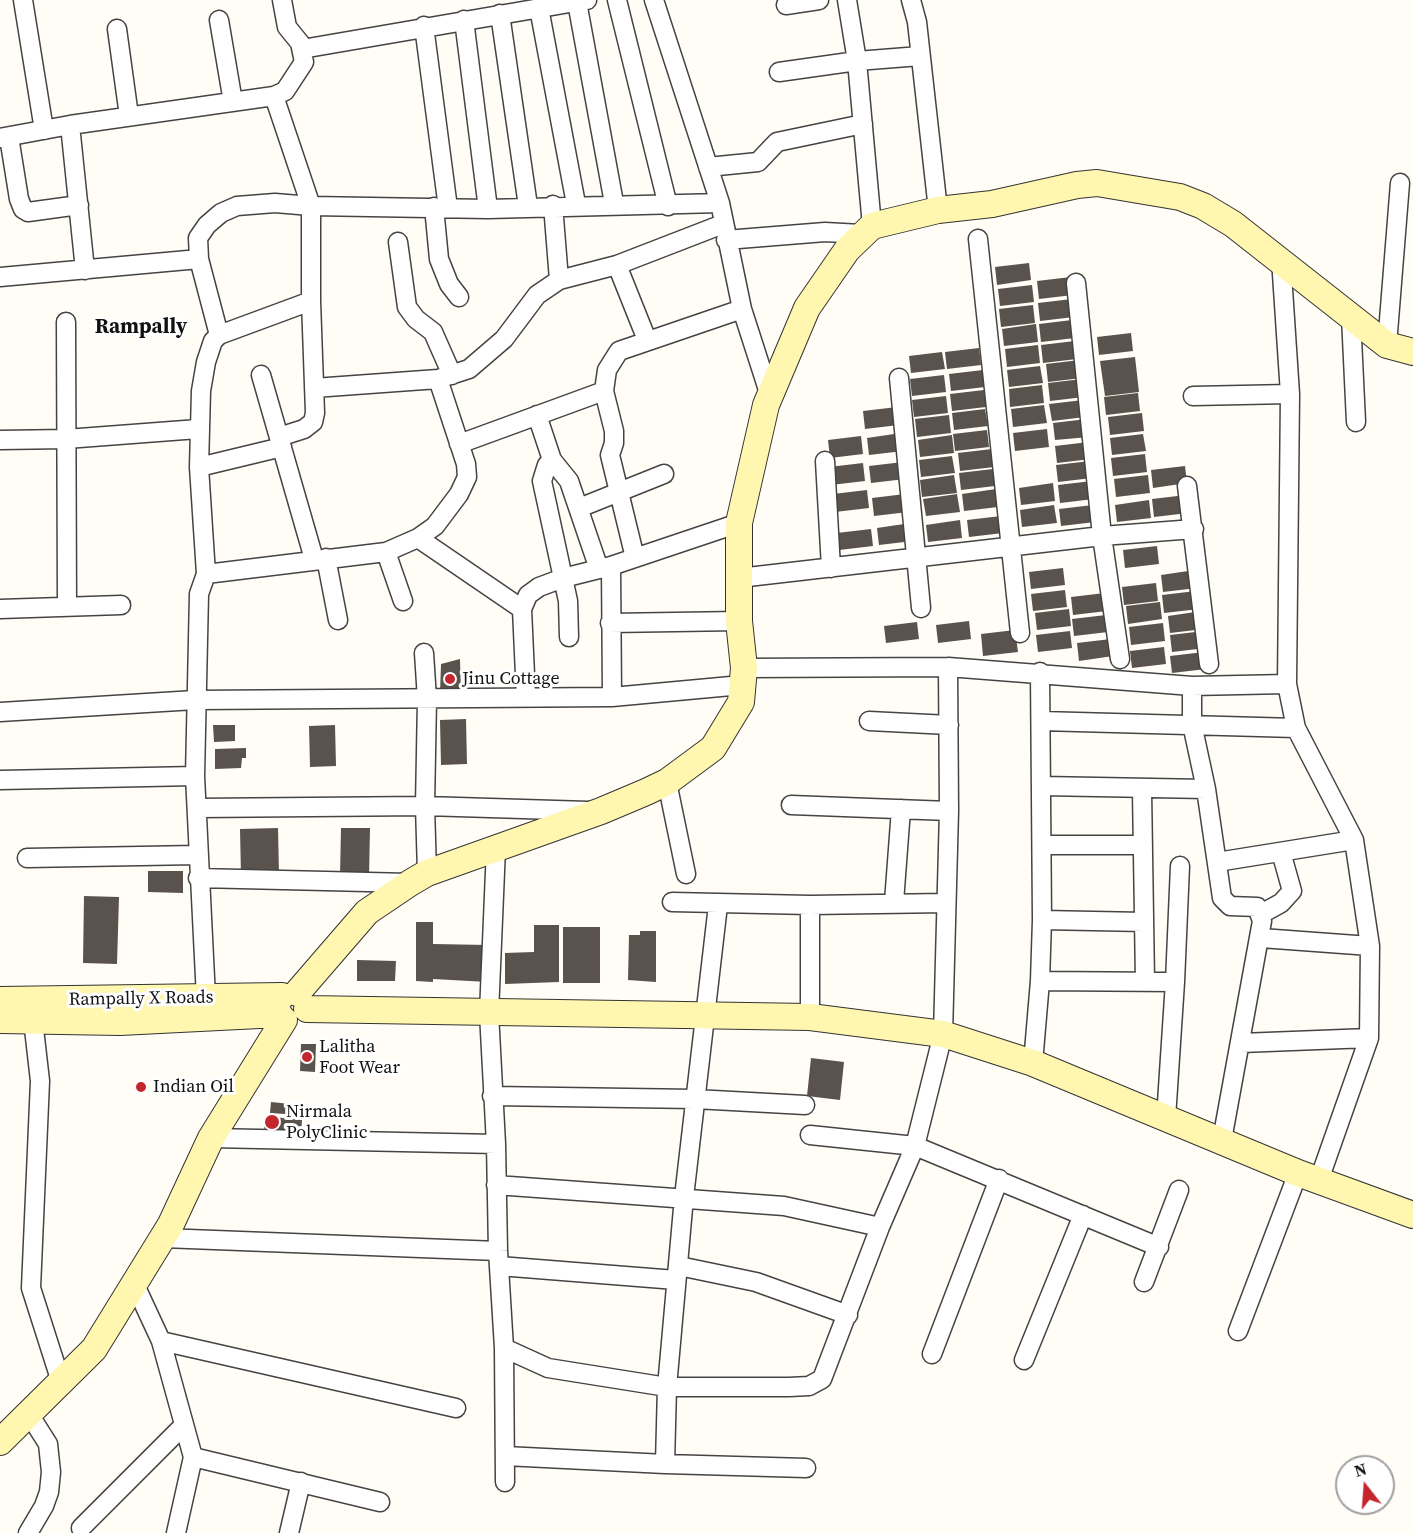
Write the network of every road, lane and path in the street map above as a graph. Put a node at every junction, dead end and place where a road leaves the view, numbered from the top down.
1 (23, 0) edge
2 (282, 0) edge
3 (617, 0) edge
4 (654, 0) edge
5 (819, 0) edge
6 (847, 0) edge
7 (911, 0) edge
8 (582, 1) edge
9 (786, 5) dead end
10 (539, 8) junction
11 (500, 14) junction
12 (219, 20) dead end
13 (464, 20) junction
14 (424, 26) junction
15 (117, 29) dead end
16 (302, 49) junction
17 (920, 57) junction
18 (857, 61) junction
19 (779, 72) dead end
20 (274, 96) junction
21 (233, 102) junction
22 (129, 116) junction
23 (863, 124) junction
24 (70, 125) junction
25 (44, 130) junction
26 (5, 138) edge
27 (708, 167) junction
28 (1400, 183) dead end
29 (720, 202) junction
30 (614, 203) junction
31 (576, 204) junction
32 (79, 205) junction
33 (553, 205) junction
34 (311, 206) junction
35 (668, 206) junction
36 (441, 207) junction
37 (528, 207) junction
38 (488, 209) junction
39 (938, 210) junction
40 (866, 230) junction
41 (725, 232) junction
42 (978, 239) dead end
43 (398, 242) dead end
44 (199, 259) junction
45 (1281, 259) junction
46 (617, 265) junction
47 (85, 270) junction
48 (0, 278) edge
49 (559, 280) junction
50 (1076, 283) dead end
51 (459, 297) dead end
52 (311, 301) junction
53 (742, 309) junction
54 (1351, 317) junction
55 (66, 322) dead end
56 (219, 335) junction
57 (647, 340) junction
58 (1387, 345) junction
59 (1413, 352) edge
60 (261, 375) dead end
61 (445, 377) junction
62 (899, 378) dead end
63 (315, 388) junction
64 (604, 391) junction
65 (1290, 394) junction
66 (770, 396) junction
67 (1193, 396) dead end
68 (537, 415) junction
69 (1356, 422) dead end
70 (198, 429) junction
71 (66, 439) junction
72 (0, 440) edge
73 (280, 442) junction
74 (459, 444) junction
75 (552, 460) junction
76 (825, 461) dead end
77 (199, 467) junction
78 (664, 474) dead end
79 (1187, 486) dead end
80 (618, 492) junction
81 (579, 508) junction
82 (739, 523) junction
83 (1194, 529) junction
84 (1102, 536) junction
85 (418, 538) junction
86 (1011, 547) junction
87 (386, 552) junction
88 (634, 558) junction
89 (320, 559) junction
90 (916, 560) junction
91 (605, 567) junction
92 (831, 568) junction
93 (206, 573) junction
94 (563, 578) junction
95 (739, 578) junction
96 (403, 602) dead end
97 (121, 605) dead end
98 (66, 606) junction
99 (921, 608) dead end
100 (0, 609) edge
101 (522, 609) junction
102 (338, 620) dead end
103 (739, 621) junction
104 (610, 623) junction
105 (1020, 633) dead end
106 (569, 637) dead end
107 (424, 653) dead end
108 (1120, 659) dead end
109 (1209, 664) dead end
110 (948, 667) junction
111 (1040, 672) junction
112 (743, 677) junction
113 (1287, 684) junction
114 (1192, 687) junction
115 (526, 697) junction
116 (612, 697) junction
117 (428, 699) junction
118 (195, 700) junction
119 (0, 712) edge
120 (869, 721) dead end
121 (1041, 721) junction
122 (1192, 724) junction
123 (949, 725) junction
124 (1296, 728) junction
125 (195, 776) junction
126 (0, 780) edge
127 (667, 782) junction
128 (1042, 786) junction
129 (1206, 789) junction
130 (1142, 790) junction
131 (425, 806) junction
132 (791, 806) dead end
133 (197, 808) junction
134 (901, 809) junction
135 (949, 811) junction
136 (601, 812) junction
137 (1354, 840) junction
138 (1042, 845) junction
139 (1143, 845) junction
140 (496, 848) junction
141 (1281, 852) junction
142 (197, 855) junction
143 (27, 858) dead end
144 (1217, 862) junction
145 (1180, 866) dead end
146 (686, 874) dead end
147 (198, 878) junction
148 (419, 878) junction
149 (672, 902) dead end
150 (894, 902) junction
151 (946, 903) junction
152 (718, 905) junction
153 (810, 905) junction
154 (1261, 914) junction
155 (1042, 920) junction
156 (1144, 922) junction
157 (1261, 938) junction
158 (1370, 945) junction
159 (1040, 981) junction
160 (1145, 982) junction
161 (1175, 982) junction
162 (206, 998) junction
163 (0, 1000) edge
164 (290, 1006) junction
165 (489, 1013) junction
166 (704, 1015) junction
167 (810, 1017) junction
168 (0, 1020) edge
169 (33, 1020) junction
170 (943, 1034) junction
171 (1369, 1038) junction
172 (1241, 1043) junction
173 (1032, 1063) junction
174 (492, 1096) junction
175 (695, 1100) junction
176 (805, 1105) dead end
177 (1166, 1118) junction
178 (810, 1135) dead end
179 (211, 1138) junction
180 (1222, 1140) junction
181 (496, 1144) junction
182 (915, 1146) junction
183 (1308, 1177) junction
184 (999, 1179) junction
185 (496, 1185) junction
186 (1179, 1190) dead end
187 (684, 1197) junction
188 (1083, 1215) junction
189 (1413, 1215) edge
190 (880, 1227) junction
191 (163, 1238) junction
192 (1158, 1247) junction
193 (498, 1258) junction
194 (677, 1273) junction
195 (1144, 1282) dead end
196 (135, 1285) junction
197 (848, 1316) junction
198 (1238, 1331) dead end
199 (161, 1341) junction
200 (504, 1347) junction
201 (932, 1354) dead end
202 (1024, 1360) dead end
203 (61, 1382) junction
204 (667, 1387) junction
205 (456, 1408) dead end
206 (28, 1414) junction
207 (184, 1425) junction
208 (0, 1442) edge
209 (505, 1456) junction
210 (193, 1457) junction
211 (665, 1464) junction
212 (806, 1468) dead end
213 (302, 1482) junction
214 (505, 1482) dead end
215 (380, 1502) dead end
216 (81, 1528) dead end
217 (28, 1533) edge
218 (176, 1533) edge
219 (289, 1533) edge

1 - 25 street
2 - 16 street
3 - 35 street
4 - 27 street
5 - 9 street
6 - 18 street
7 - 17 street
8 - 10 street
8 - 30 street
10 - 11 street
10 - 31 street
11 - 13 street
11 - 37 street
12 - 21 street
13 - 14 street
13 - 38 street
14 - 16 street
14 - 36 street
15 - 22 street
16 - 20 street
17 - 18 street
17 - 39 street
18 - 19 street
18 - 23 street
20 - 21 street
20 - 34 street
21 - 22 street
22 - 24 street
23 - 27 street
23 - 40 street
24 - 25 street
24 - 32 street
25 - 26 street
26 - 32 street
27 - 29 street
28 - 58 street
29 - 35 street
29 - 41 street
30 - 31 street
30 - 35 street
31 - 33 street
32 - 47 street
33 - 37 street
33 - 49 street
34 - 36 street
34 - 44 street
34 - 52 street
36 - 38 street
36 - 51 street
37 - 38 street
39 - 40 main road
39 - 45 main road
40 - 41 street
40 - 66 main road
41 - 46 street
41 - 53 street
42 - 86 street
43 - 61 street
44 - 47 street
44 - 56 street
45 - 54 main road
45 - 65 street
46 - 49 street
46 - 57 street
47 - 48 street
49 - 61 street
50 - 84 street
52 - 56 street
52 - 63 street
53 - 57 street
53 - 66 street
54 - 58 main road
54 - 69 street
55 - 71 street
56 - 70 street
57 - 64 street
58 - 59 main road
60 - 73 street
61 - 63 street
61 - 74 street
62 - 90 street
63 - 73 street
64 - 68 street
64 - 80 street
65 - 67 street
65 - 113 street
66 - 82 main road
68 - 74 street
68 - 75 street
70 - 71 street
70 - 77 street
71 - 72 street
71 - 98 street
73 - 77 street
73 - 89 street
74 - 85 street
75 - 81 street
75 - 94 street
76 - 92 street
77 - 93 street
78 - 80 street
79 - 83 street
80 - 81 street
80 - 88 street
81 - 91 street
82 - 88 street
82 - 95 main road
83 - 84 street
83 - 109 street
84 - 86 street
84 - 108 street
85 - 87 street
85 - 101 street
86 - 90 street
86 - 105 street
87 - 89 street
87 - 96 street
88 - 91 street
89 - 93 street
89 - 102 street
90 - 92 street
90 - 99 street
91 - 94 street
91 - 104 street
92 - 95 street
93 - 118 street
94 - 101 street
94 - 106 street
95 - 103 main road
97 - 98 street
98 - 100 street
101 - 115 street
103 - 104 street
103 - 112 main road
104 - 116 street
107 - 117 street
110 - 111 street
110 - 112 street
110 - 123 street
111 - 114 street
111 - 121 street
112 - 116 street
112 - 127 main road
113 - 114 street
113 - 124 street
114 - 122 street
115 - 116 street
115 - 117 street
117 - 118 street
117 - 131 street
118 - 119 street
118 - 125 street
120 - 123 street
121 - 122 street
121 - 128 street
122 - 124 street
122 - 129 street
123 - 135 street
124 - 137 street
125 - 126 street
125 - 133 street
127 - 136 main road
127 - 146 street
128 - 130 street
128 - 138 street
129 - 130 street
129 - 144 street
130 - 139 street
131 - 133 street
131 - 136 street
131 - 148 street
132 - 134 street
133 - 142 street
134 - 135 street
134 - 150 street
135 - 151 street
136 - 140 main road
137 - 141 street
137 - 158 street
138 - 139 street
138 - 155 street
139 - 156 street
140 - 148 main road
140 - 165 street
141 - 144 street
141 - 154 street
142 - 143 street
142 - 147 street
144 - 154 street
145 - 161 street
147 - 148 street
147 - 162 street
148 - 164 main road
149 - 152 street
150 - 151 street
150 - 153 street
151 - 170 street
152 - 153 street
152 - 166 street
153 - 167 street
154 - 157 street
155 - 156 street
155 - 159 street
156 - 160 street
157 - 158 street
157 - 172 street
158 - 171 street
159 - 160 street
159 - 173 street
160 - 161 street
161 - 177 street
162 - 163 main road, Rampally X Roads
162 - 164 main road, Rampally X Roads
164 - 165 main road
164 - 169 main road
164 - 179 main road
165 - 166 main road
165 - 174 street
166 - 167 main road
166 - 175 street
167 - 170 main road
168 - 169 main road
169 - 203 street
170 - 173 main road
170 - 182 street
171 - 172 street
171 - 183 street
172 - 180 street
173 - 177 main road
174 - 175 street
174 - 181 street
175 - 176 street
175 - 187 street
177 - 180 main road
178 - 182 street
179 - 181 street
179 - 191 main road
180 - 183 main road
181 - 185 street
182 - 184 street
182 - 190 street
183 - 189 main road
183 - 198 street
184 - 188 street
184 - 201 street
185 - 187 street
185 - 193 street
186 - 192 street
187 - 190 street
187 - 194 street
188 - 192 street
188 - 202 street
190 - 197 street
191 - 193 street
191 - 196 main road
192 - 195 street
193 - 194 street
193 - 200 street
194 - 197 street
194 - 204 street
196 - 199 street
196 - 203 main road
197 - 204 street
199 - 205 street
199 - 207 street
200 - 204 street
200 - 209 street
203 - 206 main road
204 - 211 street
206 - 208 main road
206 - 217 street
207 - 210 street
207 - 216 street
209 - 211 street
209 - 214 street
210 - 213 street
210 - 218 street
211 - 212 street
213 - 215 street
213 - 219 street

